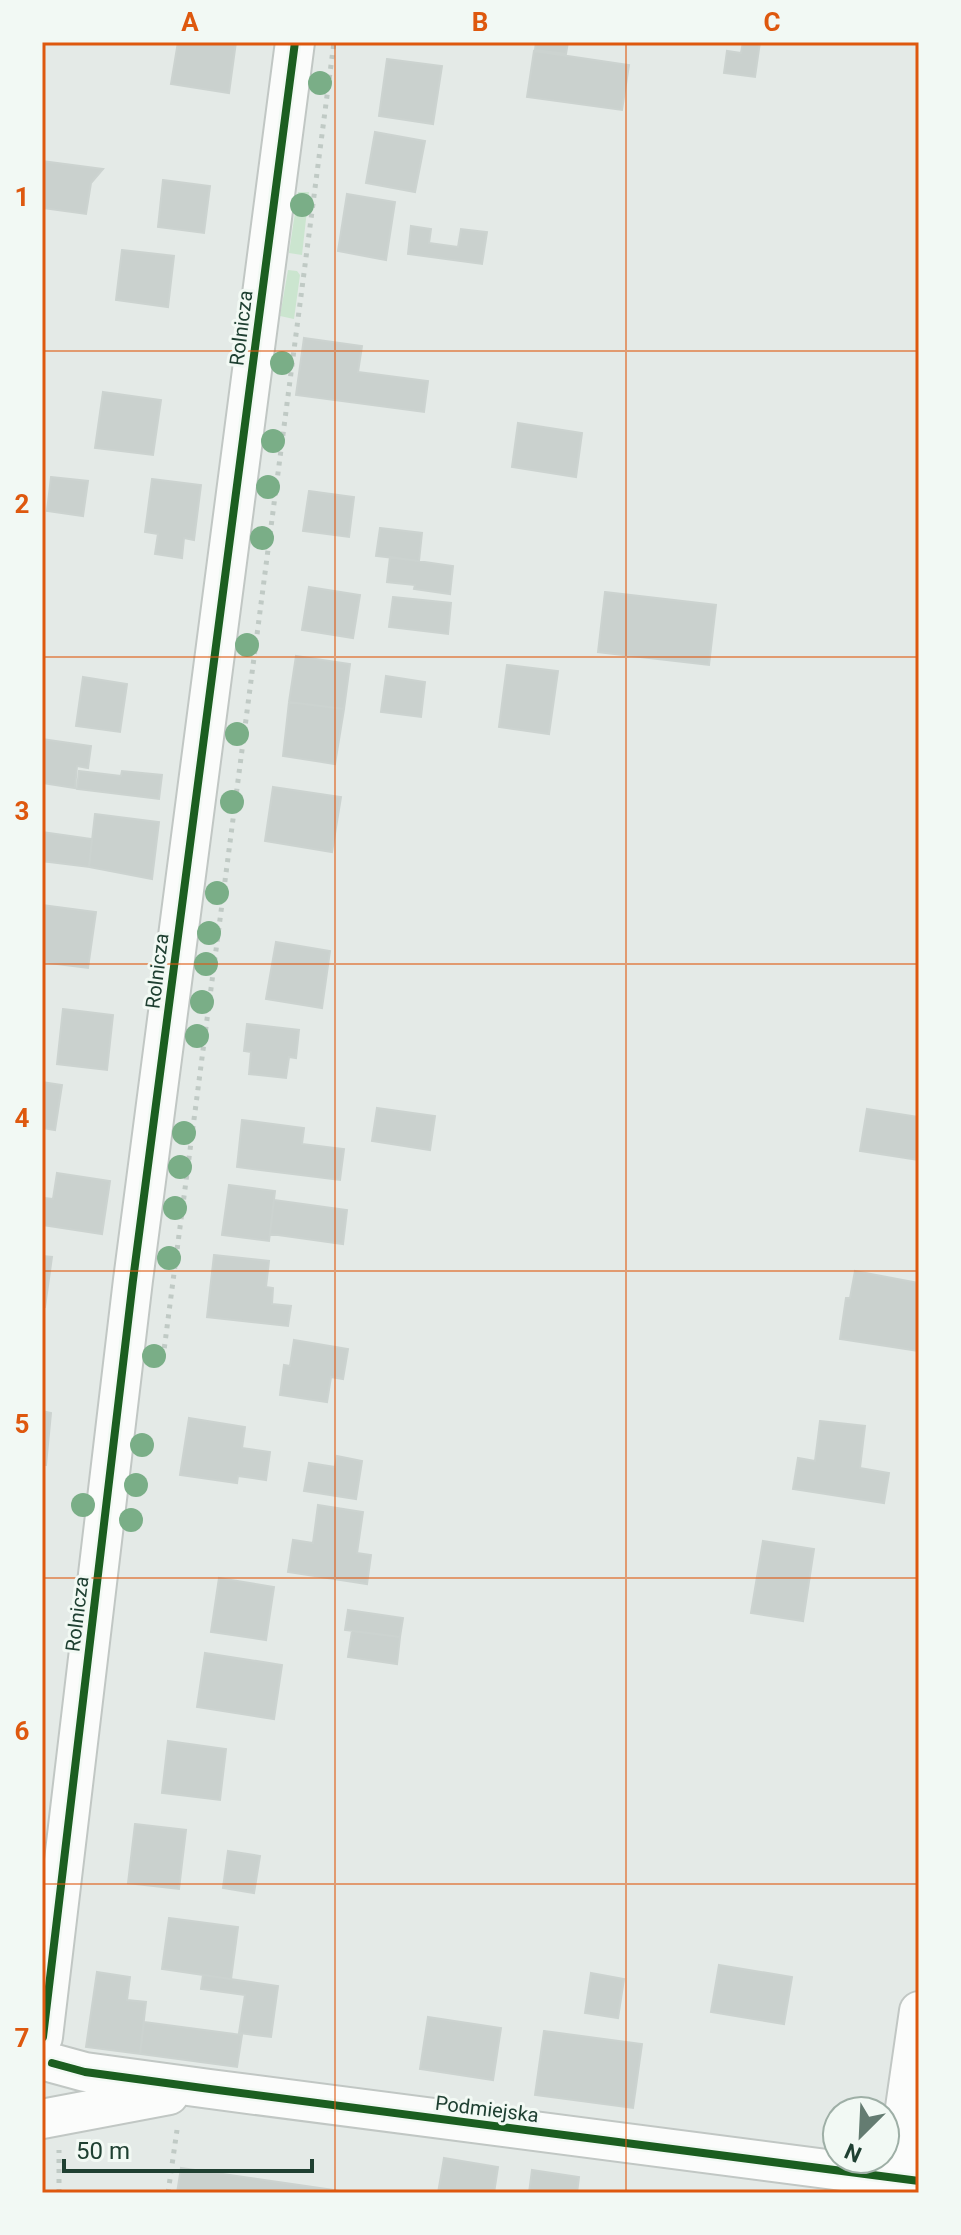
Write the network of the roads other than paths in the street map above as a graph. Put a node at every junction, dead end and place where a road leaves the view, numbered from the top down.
1 (295, 42) edge
2 (50, 1919) edge
3 (919, 2011) edge
4 (46, 2045) edge
5 (210, 2089) junction
6 (42, 2110) edge
7 (51, 2132) edge
8 (907, 2179) edge

1 - 2 street, Rolnicza
2 - 4 street, Rolnicza
3 - 8 street
4 - 5 street, Podmiejska
4 - 6 street, Rolnicza
5 - 7 street, Podmiejska
5 - 8 street, Podmiejska

